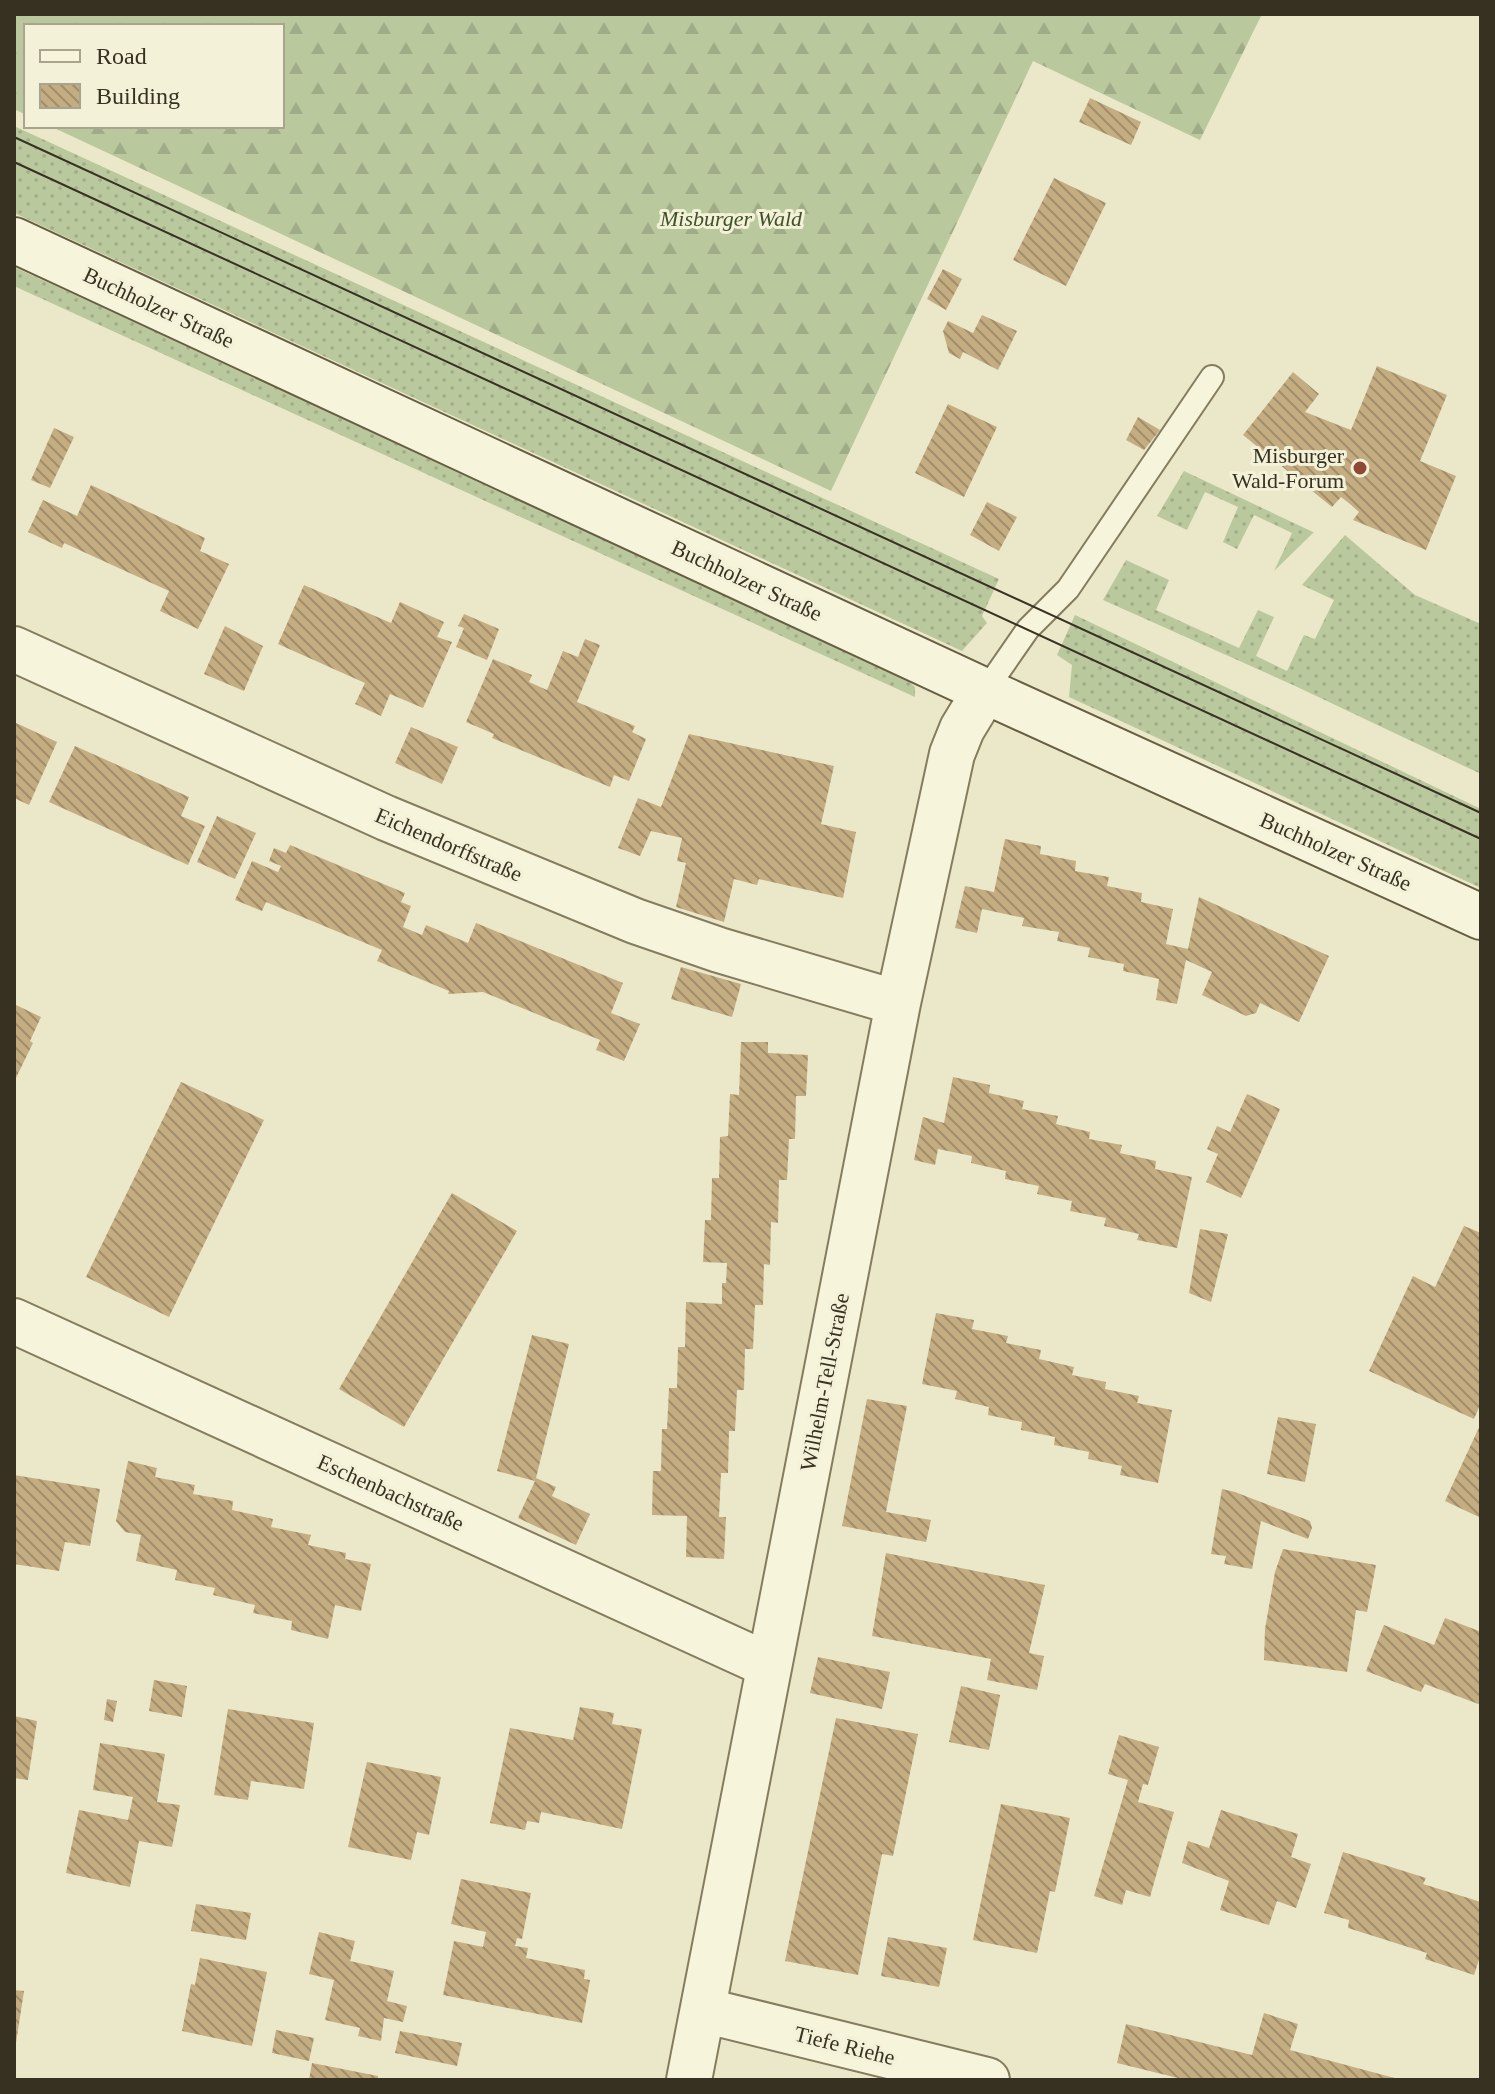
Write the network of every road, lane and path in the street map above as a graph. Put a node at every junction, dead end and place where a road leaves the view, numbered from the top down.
1 (14, 240) edge
2 (1212, 377) dead end
3 (14, 649) edge
4 (985, 691) junction
5 (1481, 917) edge
6 (898, 1003) junction
7 (14, 1321) edge
8 (768, 1665) junction
9 (703, 2010) junction
10 (689, 2080) edge
11 (987, 2080) edge

1 - 4 street, Buchholzer Straße
2 - 4 lane
3 - 6 street, Eichendorffstraße
4 - 5 street, Buchholzer Straße
4 - 6 street, Wilhelm-Tell-Straße
6 - 8 street, Wilhelm-Tell-Straße
7 - 8 street, Eschenbachstraße
8 - 9 street, Wilhelm-Tell-Straße
9 - 10 street, Wilhelm-Tell-Straße
9 - 11 street, Tiefe Riehe

